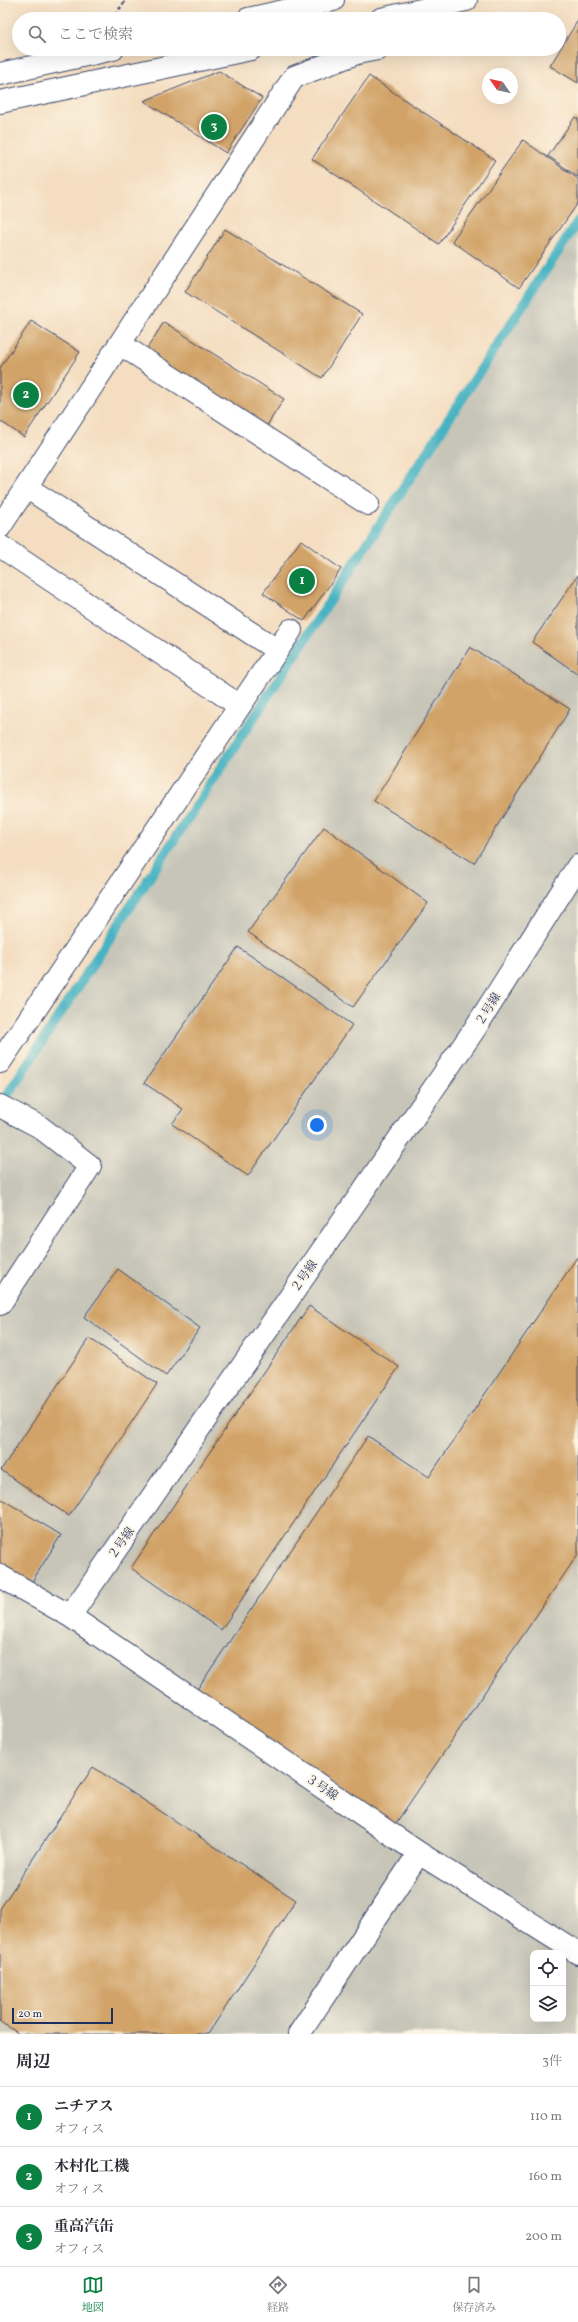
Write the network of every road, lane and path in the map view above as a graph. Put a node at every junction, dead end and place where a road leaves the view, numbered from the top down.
1 (126, 0) edge
2 (333, 0) edge
3 (466, 0) edge
4 (426, 4) edge
5 (117, 12) edge
6 (279, 12) edge
7 (402, 12) edge
8 (81, 56) edge
9 (218, 56) edge
10 (349, 56) edge
11 (0, 74) edge
12 (0, 102) edge
13 (120, 344) junction
14 (26, 487) junction
15 (368, 504) dead end
16 (0, 527) edge
17 (0, 546) edge
18 (291, 630) dead end
19 (278, 650) junction
20 (240, 706) junction
21 (578, 866) edge
22 (0, 1062) edge
23 (0, 1106) edge
24 (0, 1304) edge
25 (0, 1576) edge
26 (70, 1616) junction
27 (419, 1853) junction
28 (578, 1953) edge
29 (299, 2034) edge

1 - 5 path
2 - 6 street
3 - 4 street
4 - 7 street
8 - 11 street
9 - 12 street
10 - 13 street
13 - 14 street
13 - 15 street
14 - 16 street
14 - 19 street
17 - 20 street
18 - 19 street
19 - 20 street
20 - 22 street
21 - 26 street, ２号線
23 - 24 street
25 - 26 street
26 - 27 street, ３号線
27 - 28 street, ３号線
27 - 29 street

